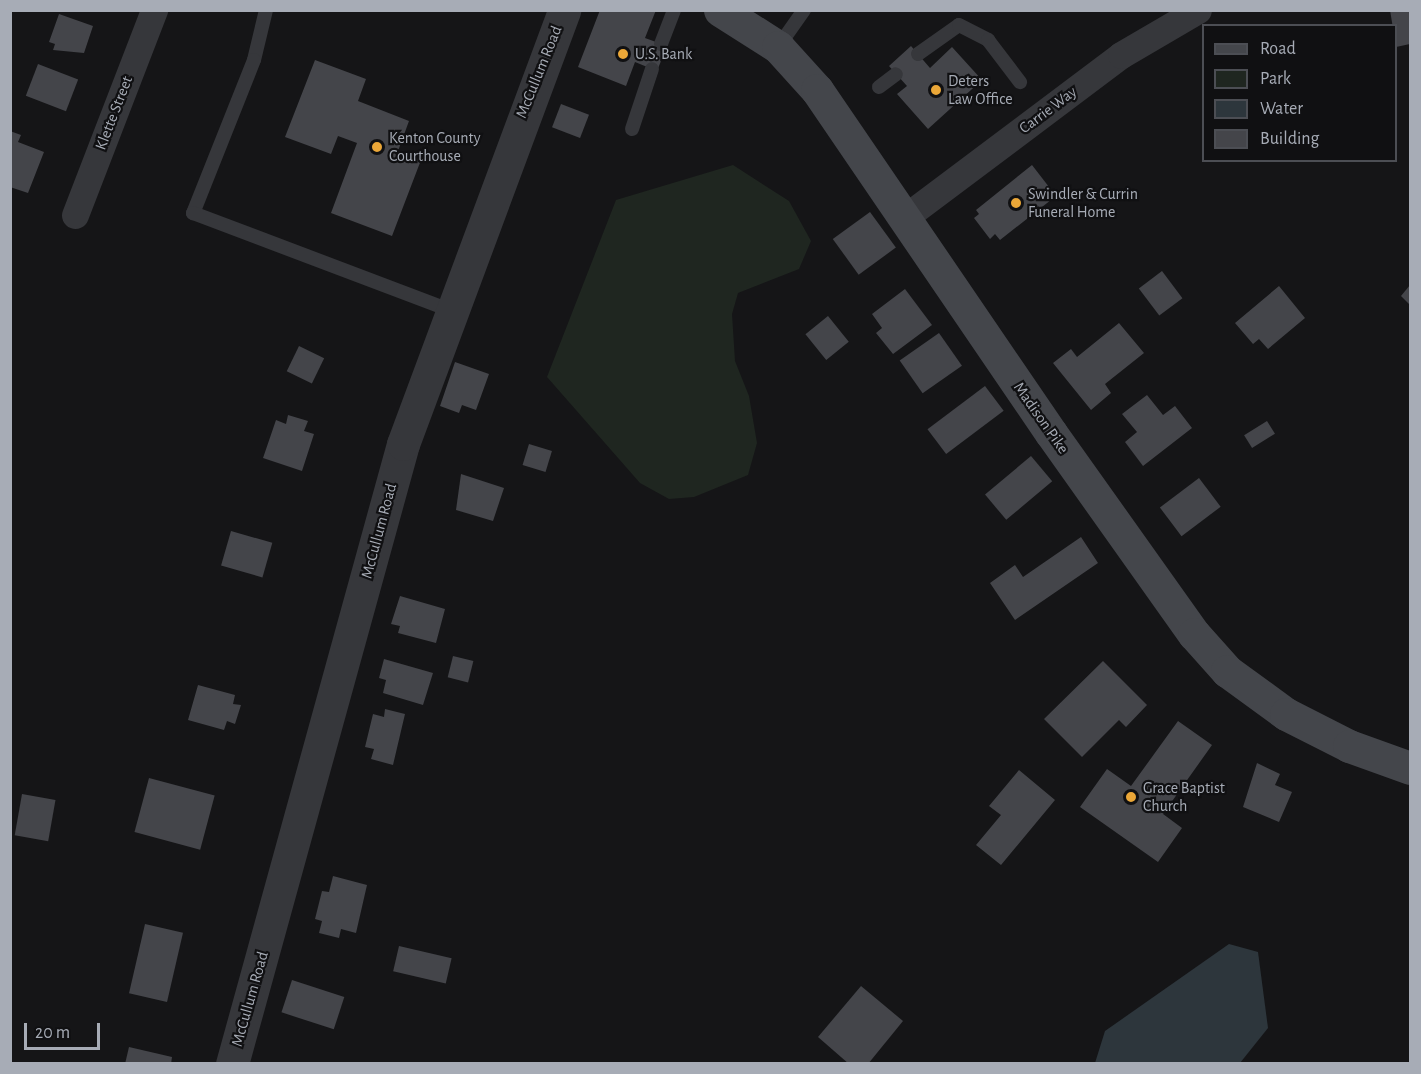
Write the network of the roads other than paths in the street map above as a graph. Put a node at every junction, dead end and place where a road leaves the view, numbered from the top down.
1 (154, 10) edge
2 (266, 10) edge
3 (564, 10) edge
4 (674, 10) edge
5 (720, 10) edge
6 (804, 10) edge
7 (1198, 10) edge
8 (661, 44) dead end
9 (778, 47) junction
10 (918, 54) dead end
11 (652, 69) dead end
12 (896, 74) dead end
13 (1020, 82) dead end
14 (879, 87) dead end
15 (632, 129) dead end
16 (75, 215) dead end
17 (904, 218) junction
18 (450, 310) junction
19 (1410, 768) edge
20 (232, 1064) edge

1 - 16 street, Klette Street
2 - 18 lane
3 - 18 street, McCullum Road
4 - 8 lane
5 - 9 main road, Madison Pike
6 - 9 lane
7 - 17 street, Carrie Way
9 - 17 main road, Madison Pike
10 - 13 lane
11 - 15 lane
12 - 14 lane
17 - 19 main road, Madison Pike
18 - 20 street, McCullum Road

